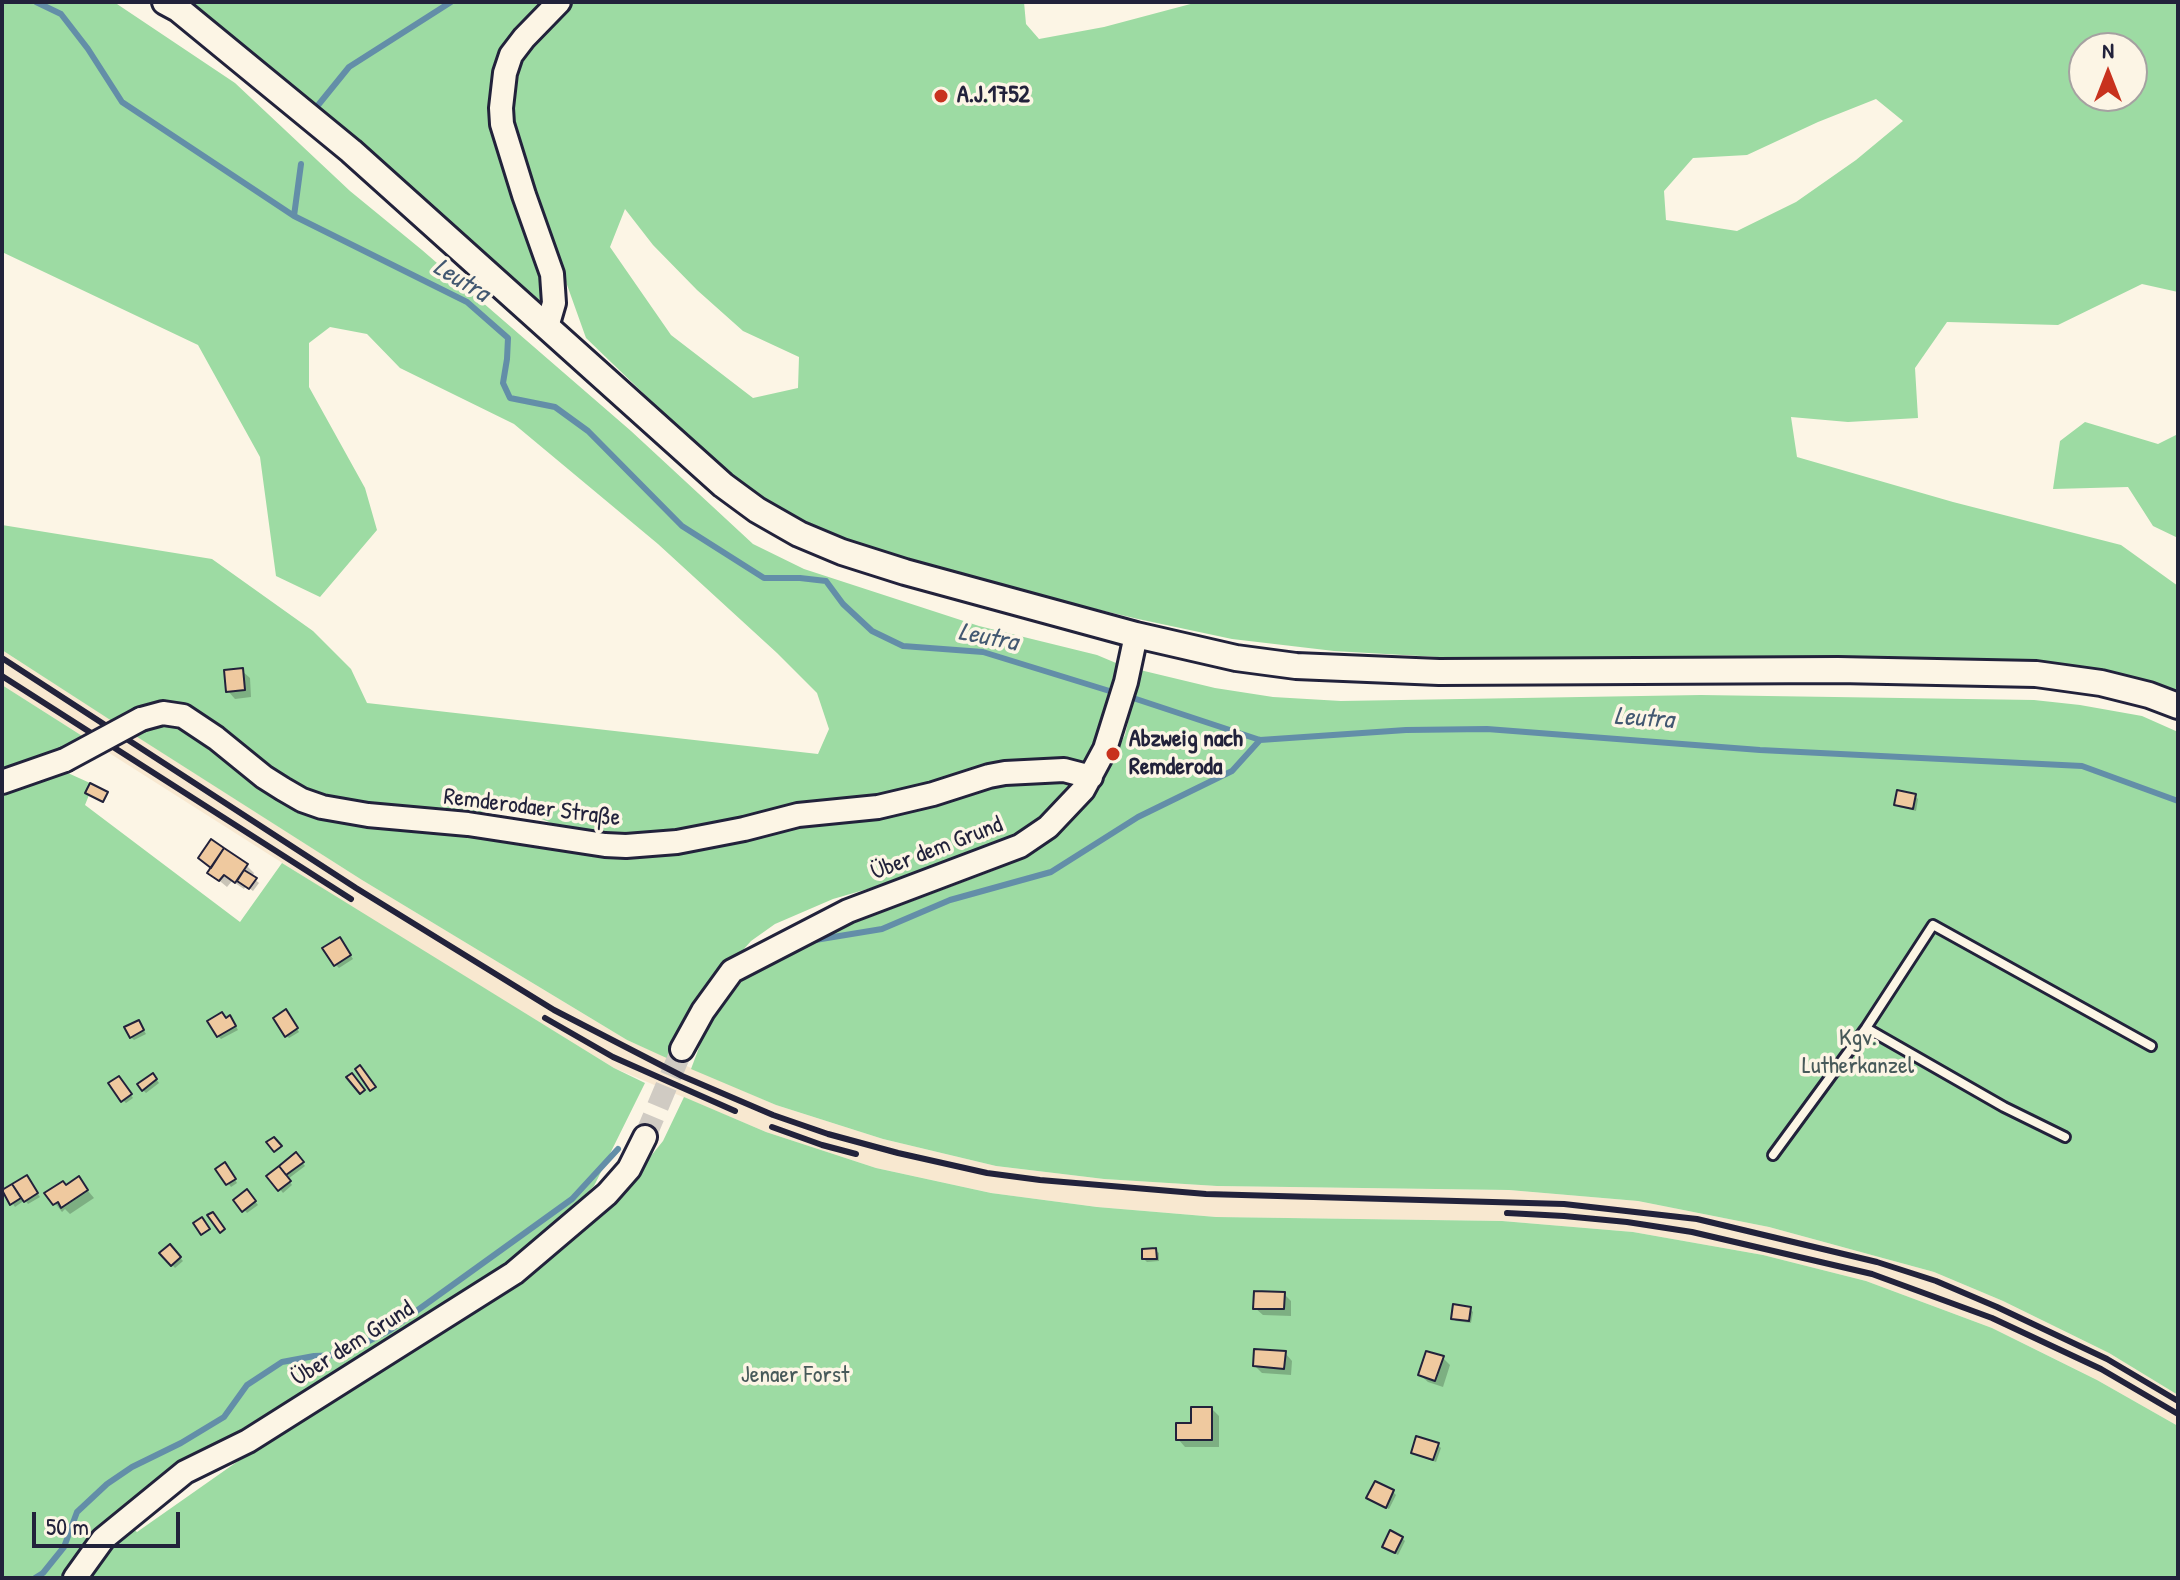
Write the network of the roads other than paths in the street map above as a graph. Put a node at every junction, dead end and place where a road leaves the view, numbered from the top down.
1 (165, 2) edge
2 (559, 2) edge
3 (547, 327) junction
4 (1136, 635) junction
5 (2178, 706) edge
6 (1091, 777) junction
7 (2, 782) edge
8 (1866, 1028) junction
9 (2151, 1046) dead end
10 (682, 1049) tunnel mouth
11 (645, 1137) tunnel mouth
12 (2065, 1137) dead end
13 (1773, 1155) dead end
14 (75, 1578) edge

1 - 3 main road
2 - 3 street
3 - 4 main road
4 - 5 main road
4 - 6 street, Über dem Grund
6 - 7 street, Remderodaer Straße, bridge
6 - 10 street, Über dem Grund
8 - 9 lane
8 - 12 lane
8 - 13 lane
11 - 14 street, Über dem Grund

